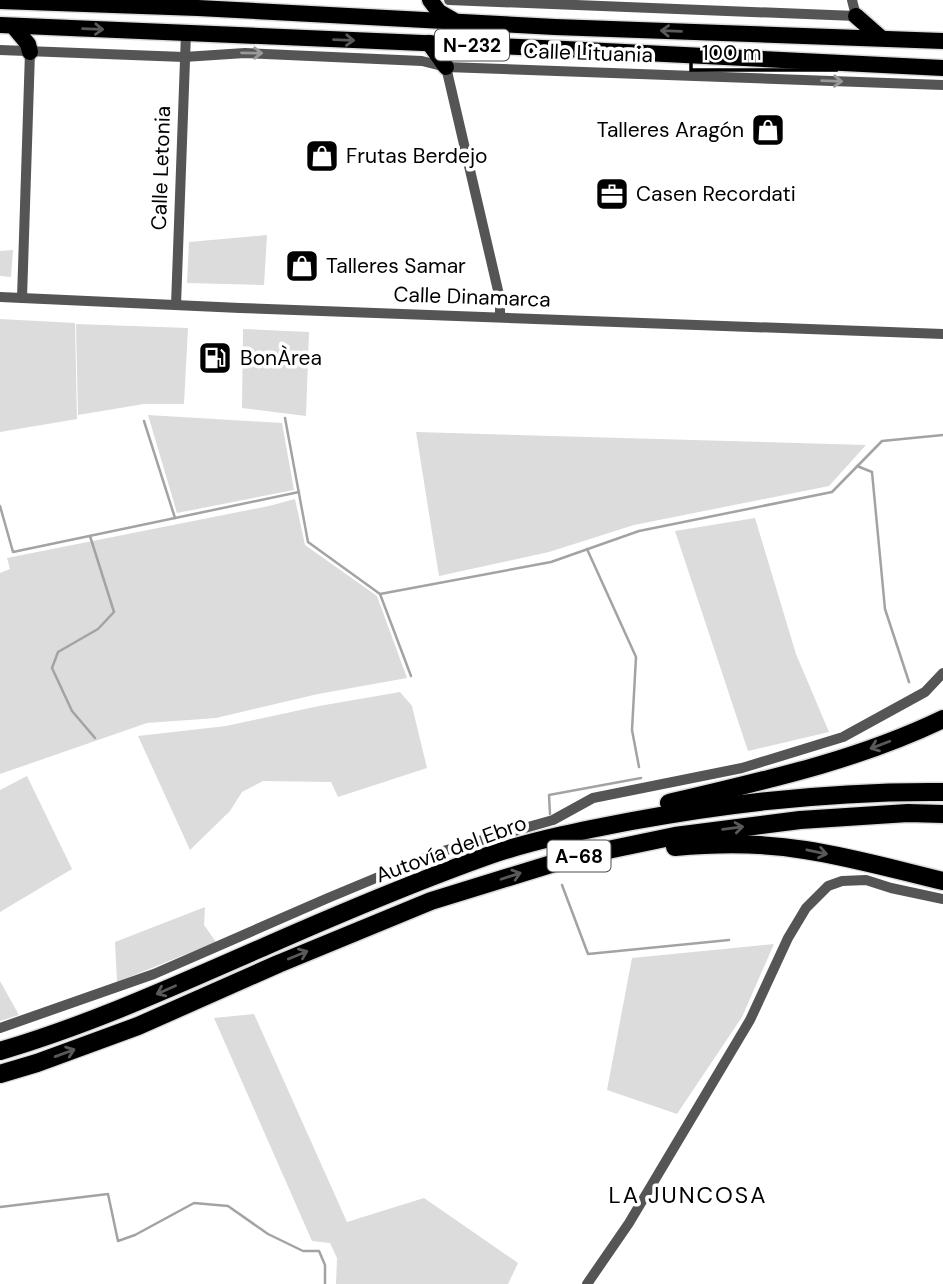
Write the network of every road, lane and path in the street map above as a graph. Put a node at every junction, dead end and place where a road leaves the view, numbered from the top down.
1 (430, 0) edge
2 (449, 0) edge
3 (0, 1) edge
4 (187, 4) edge
5 (854, 8) edge
6 (455, 21) junction
7 (6, 25) edge
8 (50, 28) junction
9 (186, 33) junction
10 (298, 38) junction
11 (881, 38) junction
12 (943, 41) edge
13 (429, 44) junction
14 (450, 45) junction
15 (0, 50) edge
16 (30, 52) junction
17 (298, 55) junction
18 (184, 57) junction
19 (446, 67) junction
20 (943, 68) edge
21 (943, 85) edge
22 (0, 297) edge
23 (22, 298) junction
24 (176, 305) junction
25 (500, 317) junction
26 (943, 334) edge
27 (943, 673) edge
28 (941, 721) edge
29 (943, 792) edge
30 (943, 814) edge
31 (571, 833) junction
32 (554, 862) junction
33 (943, 881) edge
34 (943, 899) edge
35 (0, 1028) edge
36 (0, 1051) edge
37 (0, 1074) edge
38 (587, 1284) edge

1 - 6 highway
2 - 5 street
3 - 4 highway, N-232
4 - 6 highway, N-232
5 - 11 highway
11 -> 6 highway, N-232
7 - 8 highway, N-232
7 - 16 highway
8 -> 9 highway, N-232
8 - 16 highway
9 - 10 highway, N-232
9 - 18 street, Calle Letonia
10 -> 13 highway, N-232
10 - 17 highway
11 - 12 highway, N-232
13 - 14 highway, N-232
13 - 19 highway
14 - 19 highway
14 - 20 highway, N-232
15 - 16 street, Calle Lituania
16 - 18 street, Calle Lituania
16 - 23 street
18 -> 17 street, Calle Lituania
17 - 19 street, Calle Lituania
18 - 24 street, Calle Letonia
19 -> 21 street, Calle Lituania
19 - 25 street
22 - 23 street, Calle Dinamarca
23 - 24 street, Calle Dinamarca
24 - 25 street, Calle Dinamarca
25 - 26 street, Calle Dinamarca
27 - 35 street
28 -> 31 highway
29 - 31 highway, Autovía del Ebro / A-68
32 -> 30 highway, Autovía del Ebro / A-68
31 -> 36 highway, Autovía del Ebro / A-68
32 -> 33 highway
37 -> 32 highway, Autovía del Ebro / A-68
34 - 38 street

